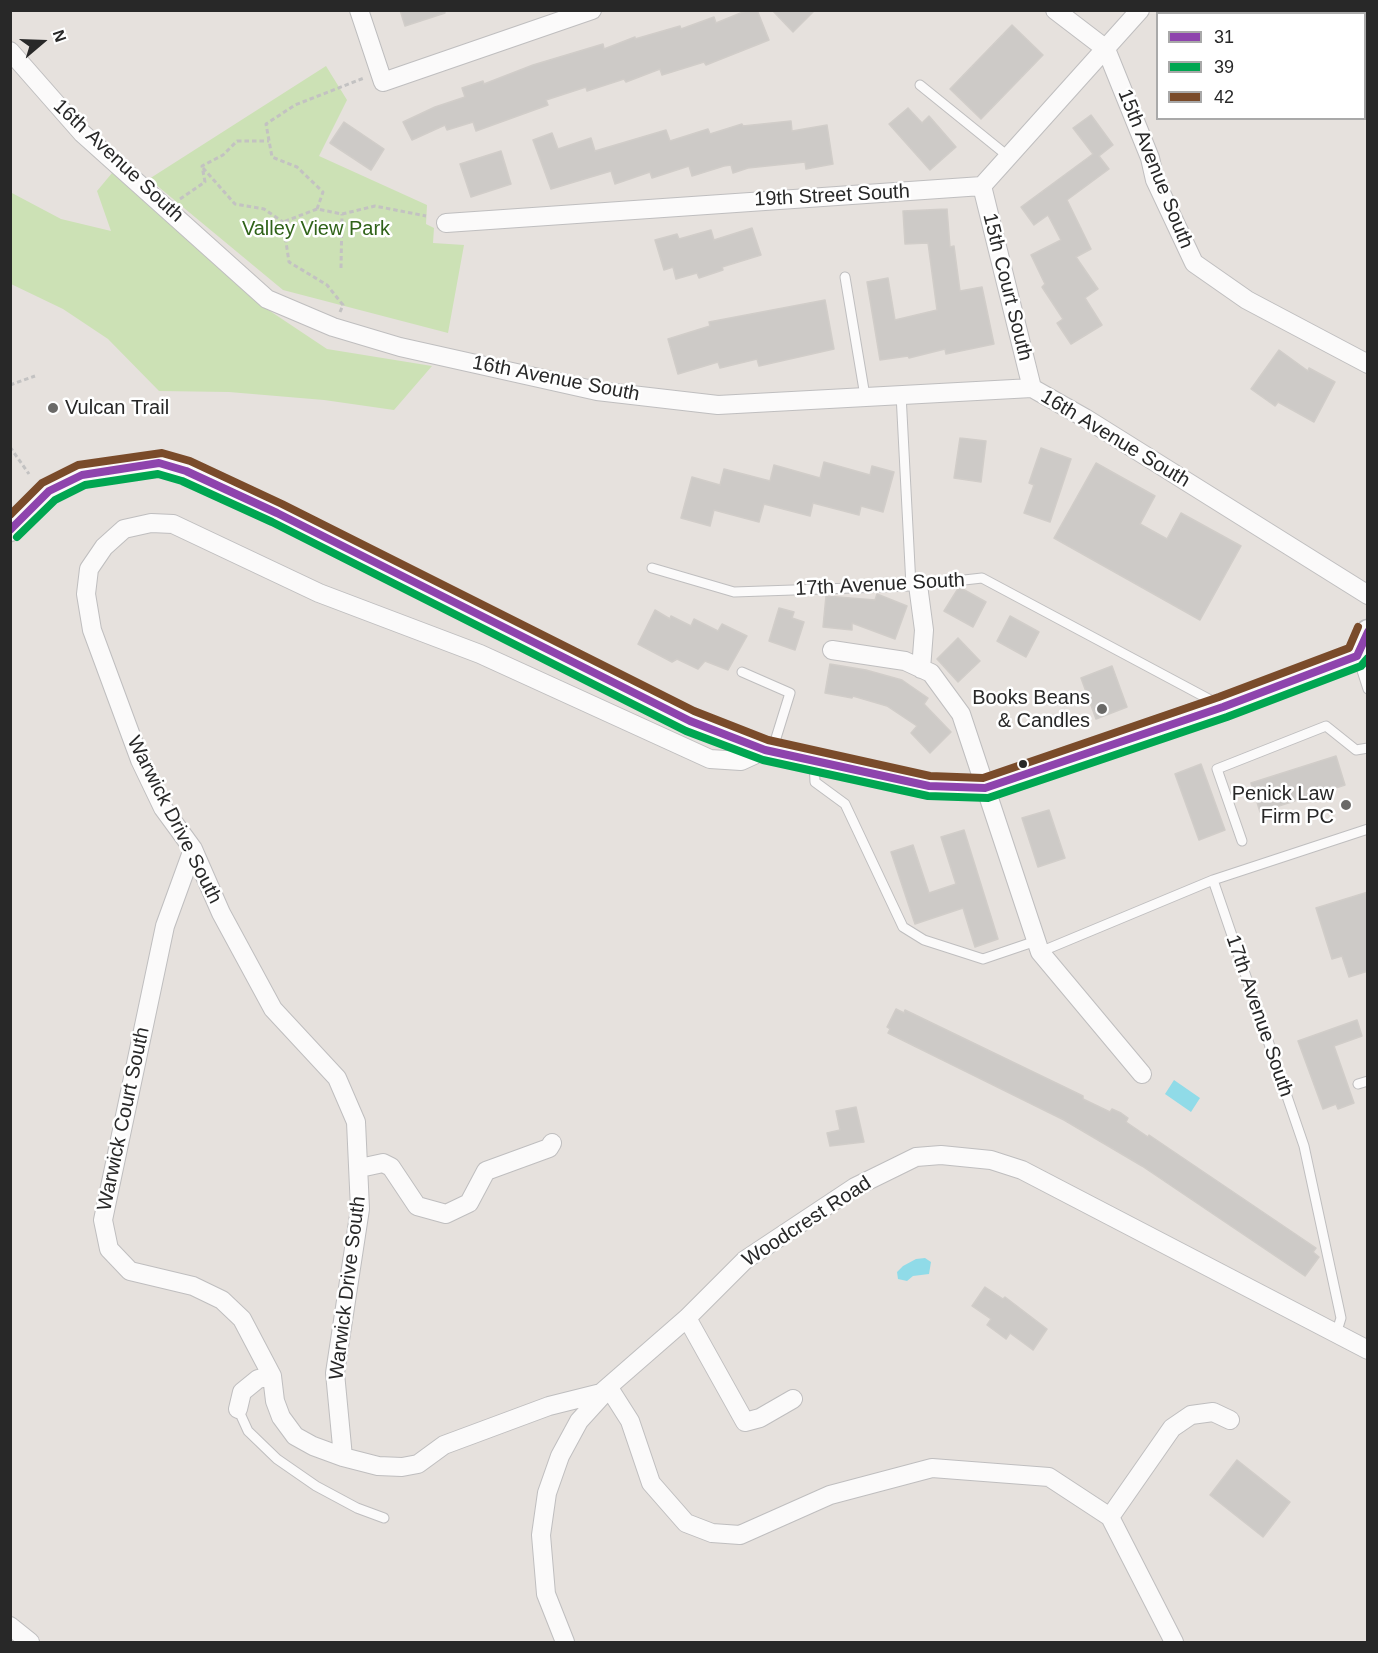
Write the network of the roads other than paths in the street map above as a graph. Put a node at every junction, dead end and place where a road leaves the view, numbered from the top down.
1 (359, 10) edge
2 (592, 10) edge
3 (1055, 10) edge
4 (1140, 10) edge
5 (568, 14) edge
6 (1106, 49) junction
7 (10, 51) edge
8 (1368, 78) edge
9 (1366, 83) edge
10 (920, 85) dead end
11 (1009, 157) junction
12 (982, 186) junction
13 (446, 223) dead end
14 (845, 277) dead end
15 (1368, 364) edge
16 (1032, 388) junction
17 (901, 394) junction
18 (865, 396) junction
19 (10, 530) edge
20 (652, 568) dead end
21 (915, 586) junction
22 (1368, 595) edge
23 (1368, 631) edge
24 (832, 650) dead end
25 (1362, 655) edge
26 (921, 669) junction
27 (742, 672) dead end
28 (1368, 688) edge
29 (1223, 707) junction
30 (1368, 748) edge
31 (768, 750) junction
32 (814, 760) junction
33 (985, 788) junction
34 (1368, 829) edge
35 (1242, 842) dead end
36 (193, 849) junction
37 (1213, 880) junction
38 (1038, 946) junction
39 (1142, 1074) dead end
40 (1368, 1081) edge
41 (1358, 1084) dead end
42 (552, 1143) dead end
43 (360, 1168) junction
44 (687, 1318) junction
45 (1336, 1334) junction
46 (1368, 1350) edge
47 (272, 1376) junction
48 (609, 1388) junction
49 (793, 1399) dead end
50 (238, 1409) joint
51 (1230, 1420) dead end
52 (343, 1457) junction
53 (1110, 1517) junction
54 (384, 1518) dead end
55 (10, 1626) edge
56 (30, 1642) edge
57 (565, 1642) edge
58 (1174, 1642) edge

1 - 5 street
2 - 5 street
3 - 6 street
4 - 6 street
6 - 11 street
6 - 15 street, 15th Avenue South
7 - 18 street, 16th Avenue South
8 - 9 street
10 - 11 lane
11 - 12 street
12 - 13 street, 19th Street South
12 - 16 street, 15th Court South
14 - 18 lane
16 - 17 street, 16th Avenue South
16 - 22 street, 16th Avenue South
17 - 18 street, 16th Avenue South
17 - 21 lane
19 - 31 street
20 - 21 lane, 17th Avenue South
21 - 26 street
21 - 29 lane, 17th Avenue South
23 - 25 street
24 - 26 street
25 - 28 lane
25 - 29 street
26 - 33 street
27 - 31 lane
29 - 33 street
30 - 35 lane
31 - 32 street
31 - 36 street, Warwick Drive South
32 - 33 street
32 - 38 lane
33 - 38 street
34 - 37 lane
36 - 43 street, Warwick Drive South
36 - 47 street, Warwick Court South
37 - 38 lane
37 - 45 lane, 17th Avenue South
38 - 39 street
40 - 41 lane
42 - 43 street
43 - 52 street, Warwick Drive South
44 - 45 street, Woodcrest Road
44 - 48 street, Woodcrest Road
44 - 49 street
45 - 46 street, Woodcrest Road
47 - 50 street
47 - 52 street, Woodcrest Road
48 - 52 street, Woodcrest Road
48 - 53 street
48 - 57 street
50 - 54 lane
51 - 53 street
53 - 58 street
55 - 56 street

